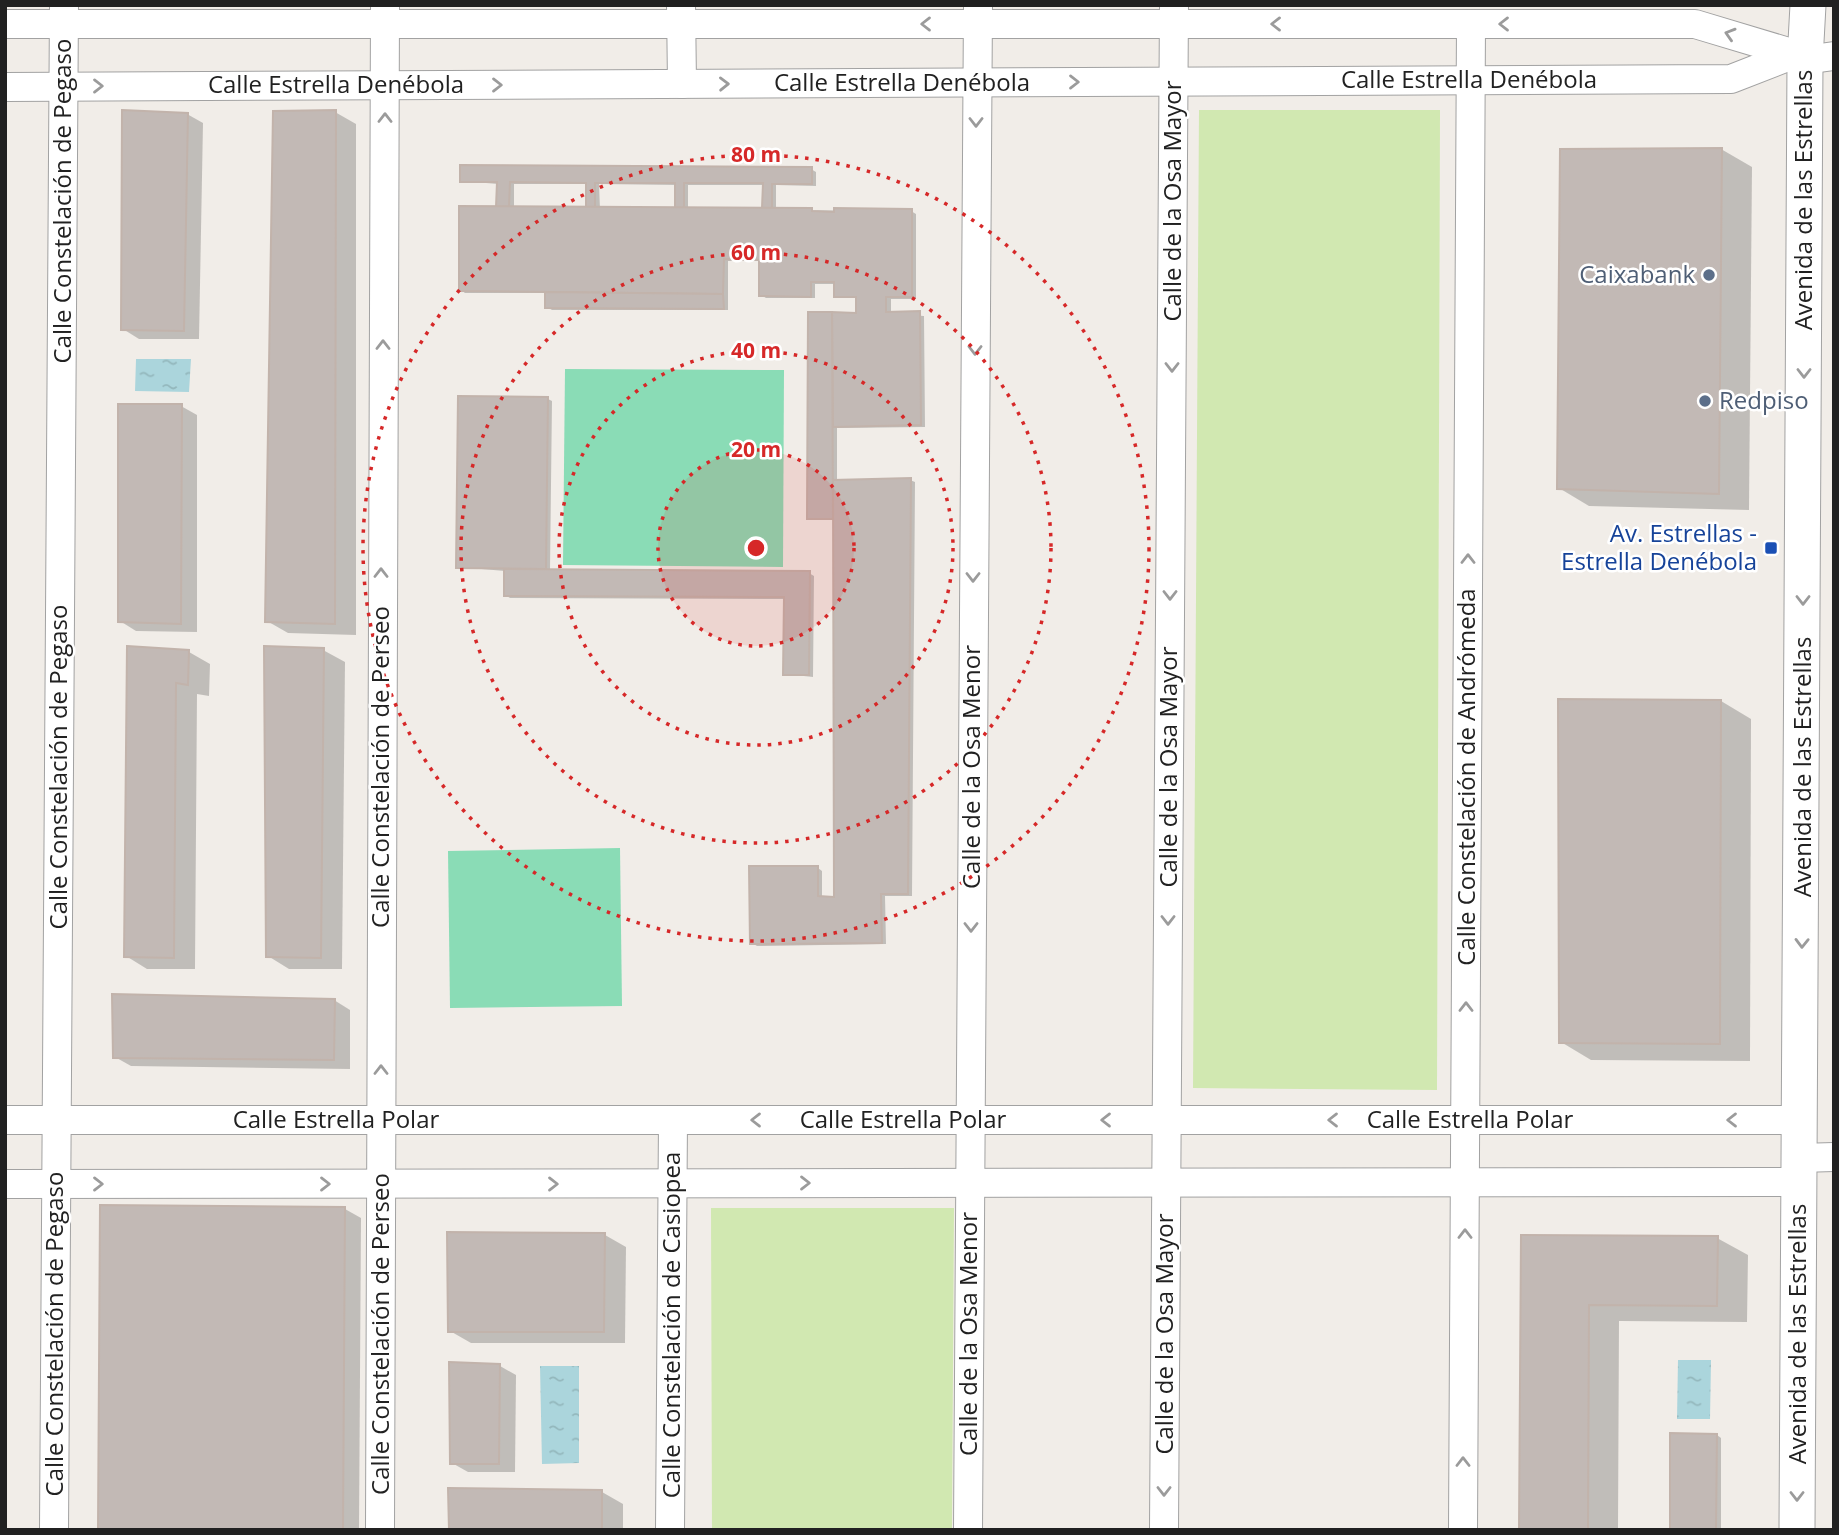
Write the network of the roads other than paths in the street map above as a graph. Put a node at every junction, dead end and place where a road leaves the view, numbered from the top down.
1 (1808, 5) edge
2 (64, 15) edge
3 (385, 15) edge
4 (681, 15) edge
5 (978, 15) edge
6 (1174, 15) edge
7 (5, 24) edge
8 (1471, 24) junction
9 (1811, 57) edge
10 (1471, 80) junction
11 (1174, 82) junction
12 (976, 83) junction
13 (682, 84) junction
14 (385, 85) junction
15 (64, 86) junction
16 (5, 88) edge
17 (5, 1120) edge
18 (56, 1120) junction
19 (381, 1120) junction
20 (673, 1120) junction
21 (970, 1120) junction
22 (1167, 1120) junction
23 (1465, 1120) junction
24 (1800, 1120) junction
25 (1811, 1166) edge
26 (673, 1183) junction
27 (970, 1183) junction
28 (1166, 1183) junction
29 (1465, 1183) junction
30 (5, 1184) edge
31 (56, 1184) junction
32 (381, 1184) junction
33 (54, 1530) edge
34 (380, 1530) edge
35 (670, 1530) edge
36 (968, 1530) edge
37 (1164, 1530) edge
38 (1463, 1530) edge
39 (1797, 1530) edge

1 - 9 street, Avenida de las Estrellas
2 - 3 street
2 - 7 street
2 - 15 street, Calle Constelación de Pegaso
3 - 4 street
3 - 14 street, Calle Constelación de Perseo
5 -> 4 street
4 - 13 street
5 - 6 street
5 - 12 street, Calle de la Osa Menor
8 -> 6 street
6 - 11 street, Calle de la Osa Mayor
9 -> 8 street
8 - 10 street, Calle Constelación de Andrómeda
9 - 10 street, Calle Estrella Denébola
9 -> 24 street, Avenida de las Estrellas
10 - 11 street, Calle Estrella Denébola
23 -> 10 street, Calle Constelación de Andrómeda
12 -> 11 street, Calle Estrella Denébola
11 -> 22 street, Calle de la Osa Mayor
13 -> 12 street, Calle Estrella Denébola
12 -> 21 street, Calle de la Osa Menor
14 -> 13 street, Calle Estrella Denébola
15 -> 14 street, Calle Estrella Denébola
19 -> 14 street, Calle Constelación de Perseo
15 - 16 street, Calle Estrella Denébola
15 - 18 street, Calle Constelación de Pegaso
17 - 18 street, Calle Estrella Polar
18 - 19 street, Calle Estrella Polar
18 - 31 street, Calle Constelación de Pegaso
19 - 20 street, Calle Estrella Polar
19 - 32 street, Calle Constelación de Perseo
21 -> 20 street, Calle Estrella Polar
20 - 26 street, Calle Constelación de Casiopea
22 -> 21 street, Calle Estrella Polar
21 - 27 street, Calle de la Osa Menor
23 -> 22 street, Calle Estrella Polar
22 - 28 street, Calle de la Osa Mayor
24 -> 23 street, Calle Estrella Polar
23 - 29 street, Calle Constelación de Andrómeda
24 - 25 street, Avenida de las Estrellas
25 - 29 street
25 -> 39 street, Avenida de las Estrellas
26 -> 27 street
32 -> 26 street
26 - 35 street, Calle Constelación de Casiopea
27 - 28 street
27 - 36 street, Calle de la Osa Menor
28 - 29 street
28 -> 37 street, Calle de la Osa Mayor
38 -> 29 street, Calle Constelación de Andrómeda
30 - 31 street
31 -> 32 street
31 - 33 street, Calle Constelación de Pegaso
32 - 34 street, Calle Constelación de Perseo

